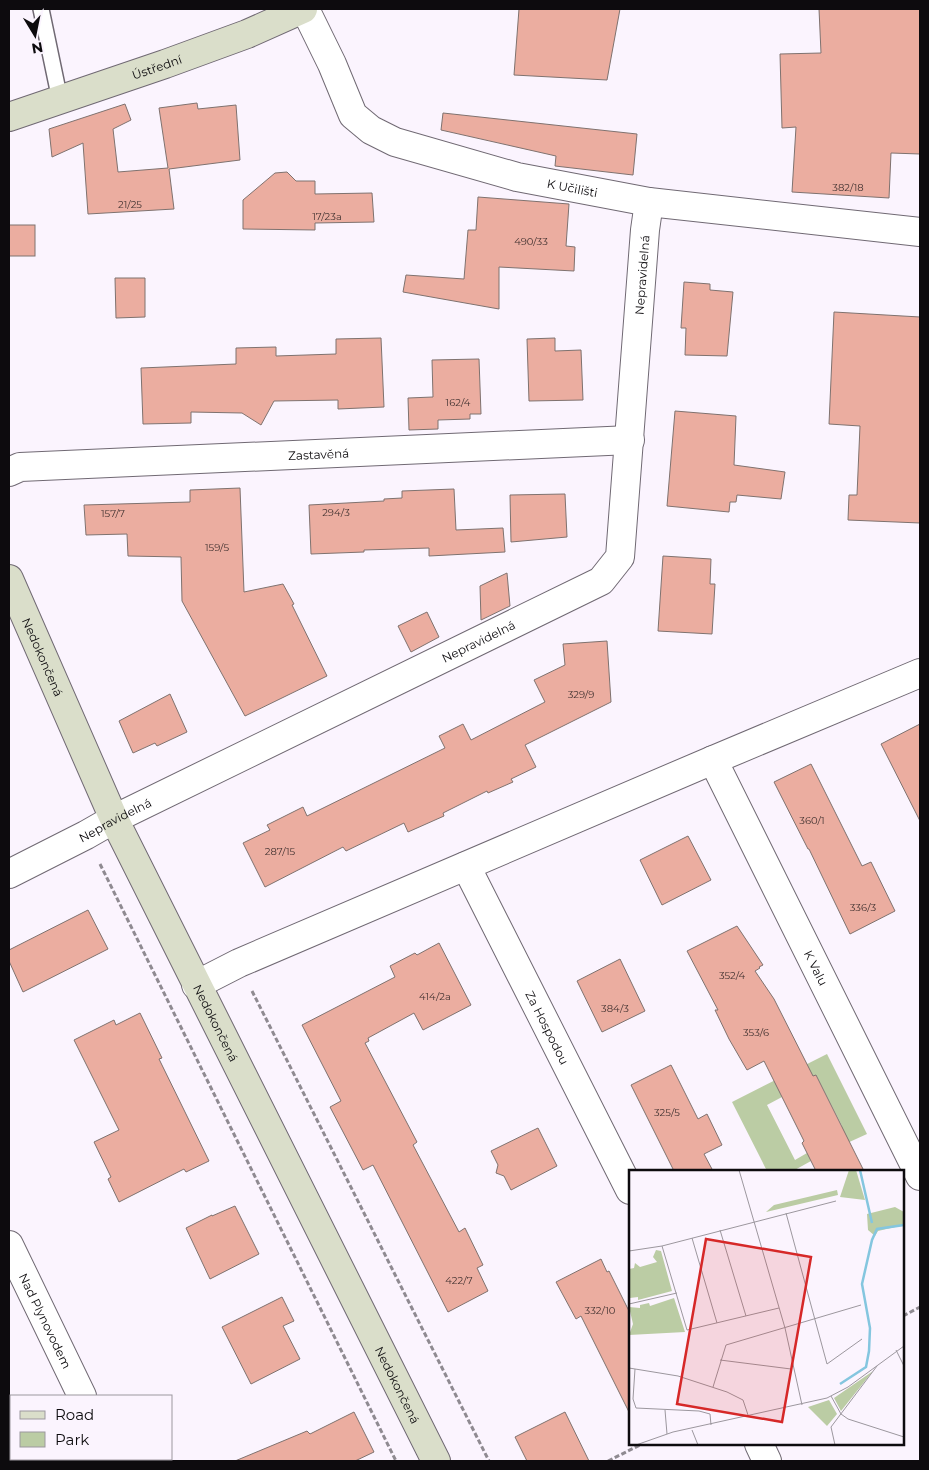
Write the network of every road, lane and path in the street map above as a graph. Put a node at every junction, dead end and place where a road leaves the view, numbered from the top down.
1 (41, 9) edge
2 (304, 9) edge
3 (60, 100) junction
4 (9, 117) edge
5 (649, 202) junction
6 (920, 232) edge
7 (630, 440) junction
8 (9, 472) edge
9 (9, 579) edge
10 (920, 673) edge
11 (713, 760) junction
12 (114, 819) junction
13 (99, 862) dead end
14 (466, 866) junction
15 (9, 874) edge
16 (239, 964) junction
17 (196, 984) junction
18 (920, 1176) edge
19 (629, 1188) edge
20 (9, 1245) edge
21 (920, 1307) edge
22 (904, 1315) edge
23 (82, 1395) edge
24 (640, 1445) edge
25 (759, 1445) edge
26 (396, 1461) edge
27 (436, 1461) edge
28 (489, 1461) edge
29 (608, 1461) edge
30 (767, 1461) edge

1 - 3 lane
2 - 3 street, Ústřední
2 - 5 street, K Učilišti
3 - 4 street, Ústřední
5 - 6 street, K Učilišti
5 - 7 street, Nepravidelná
7 - 8 street, Zastavěná
7 - 12 street, Nepravidelná
9 - 12 street, Nedokončená
10 - 11 street
11 - 14 street
11 - 18 street, K Valu
12 - 15 street, Nepravidelná
12 - 17 street, Nedokončená
13 - 26 path
14 - 16 street
14 - 19 street, Za Hospodou
16 - 17 street
16 - 28 path
17 - 27 street, Nedokončená
20 - 23 street, Nad Plynovodem
21 - 22 path
24 - 29 path
25 - 30 street

